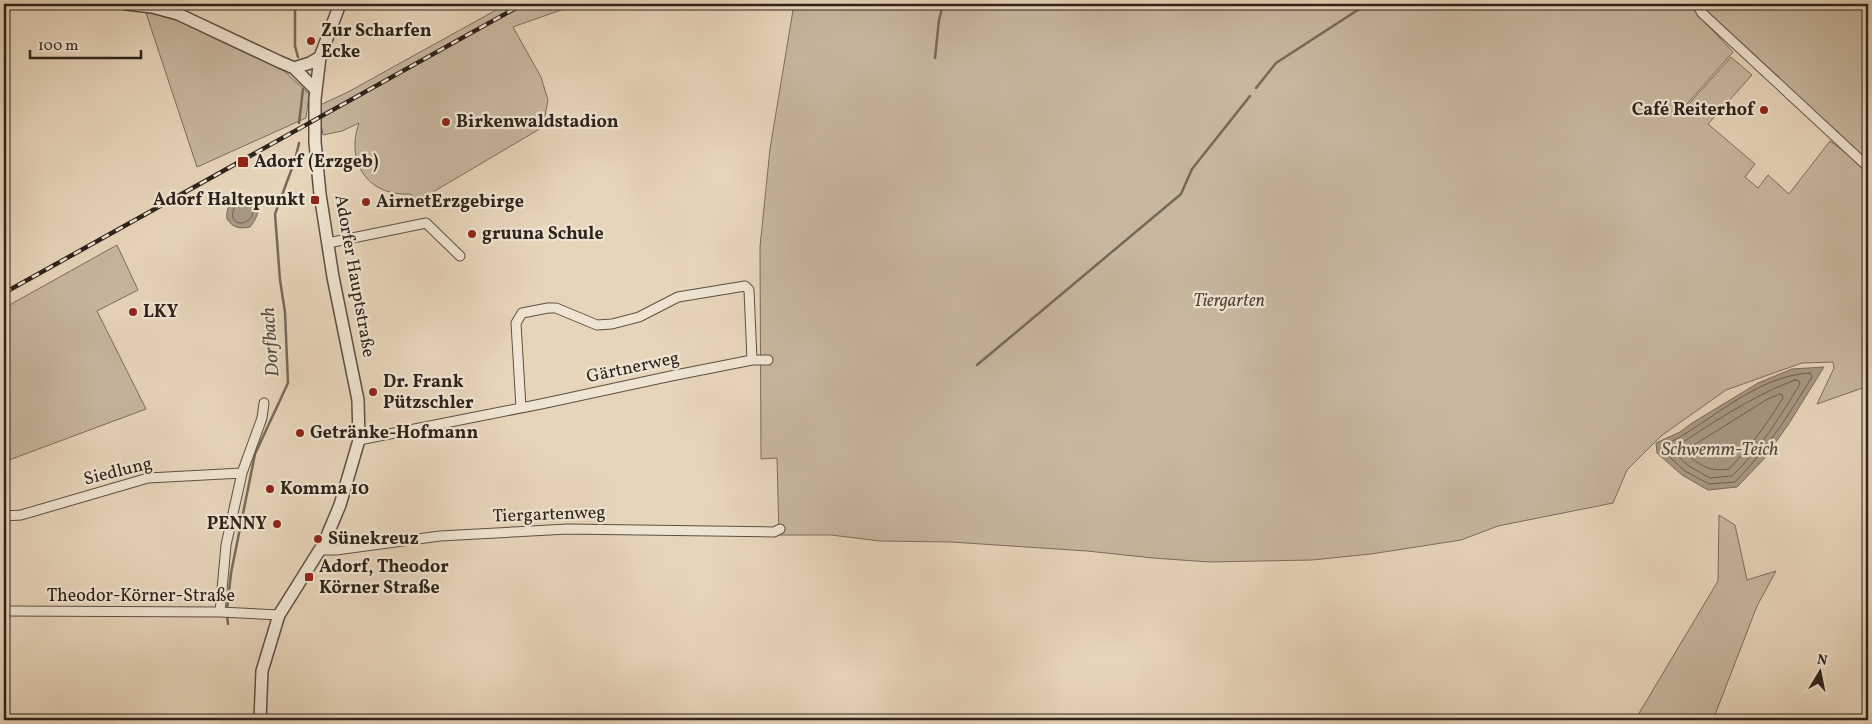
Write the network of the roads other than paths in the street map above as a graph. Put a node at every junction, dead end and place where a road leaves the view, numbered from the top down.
1 (126, 4) edge
2 (340, 4) edge
3 (1697, 4) edge
4 (320, 57) junction
5 (294, 68) junction
6 (315, 88) junction
7 (1868, 167) edge
8 (328, 243) junction
9 (460, 256) dead end
10 (752, 360) junction
11 (768, 360) dead end
12 (264, 403) dead end
13 (521, 408) junction
14 (359, 440) junction
15 (242, 473) junction
16 (4, 516) edge
17 (780, 529) dead end
18 (320, 550) junction
19 (4, 611) edge
20 (220, 612) junction
21 (278, 615) junction
22 (260, 720) edge

1 - 5 street
2 - 4 street, Adorfer Hauptstraße
3 - 7 street
4 - 5 street
4 - 6 street, Adorfer Hauptstraße
5 - 6 street
6 - 8 street, Adorfer Hauptstraße
8 - 9 street
8 - 14 street, Adorfer Hauptstraße
10 - 11 street, Gärtnerweg
10 - 13 street, Gärtnerweg
10 - 13 street
12 - 15 street
13 - 14 street, Gärtnerweg
14 - 18 street, Adorfer Hauptstraße
15 - 16 street, Siedlung
15 - 20 street
17 - 18 street, Tiergartenweg
18 - 21 street, Adorfer Hauptstraße
19 - 20 street, Theodor-Körner-Straße
20 - 21 street, Theodor-Körner-Straße
21 - 22 street, Adorfer Hauptstraße

